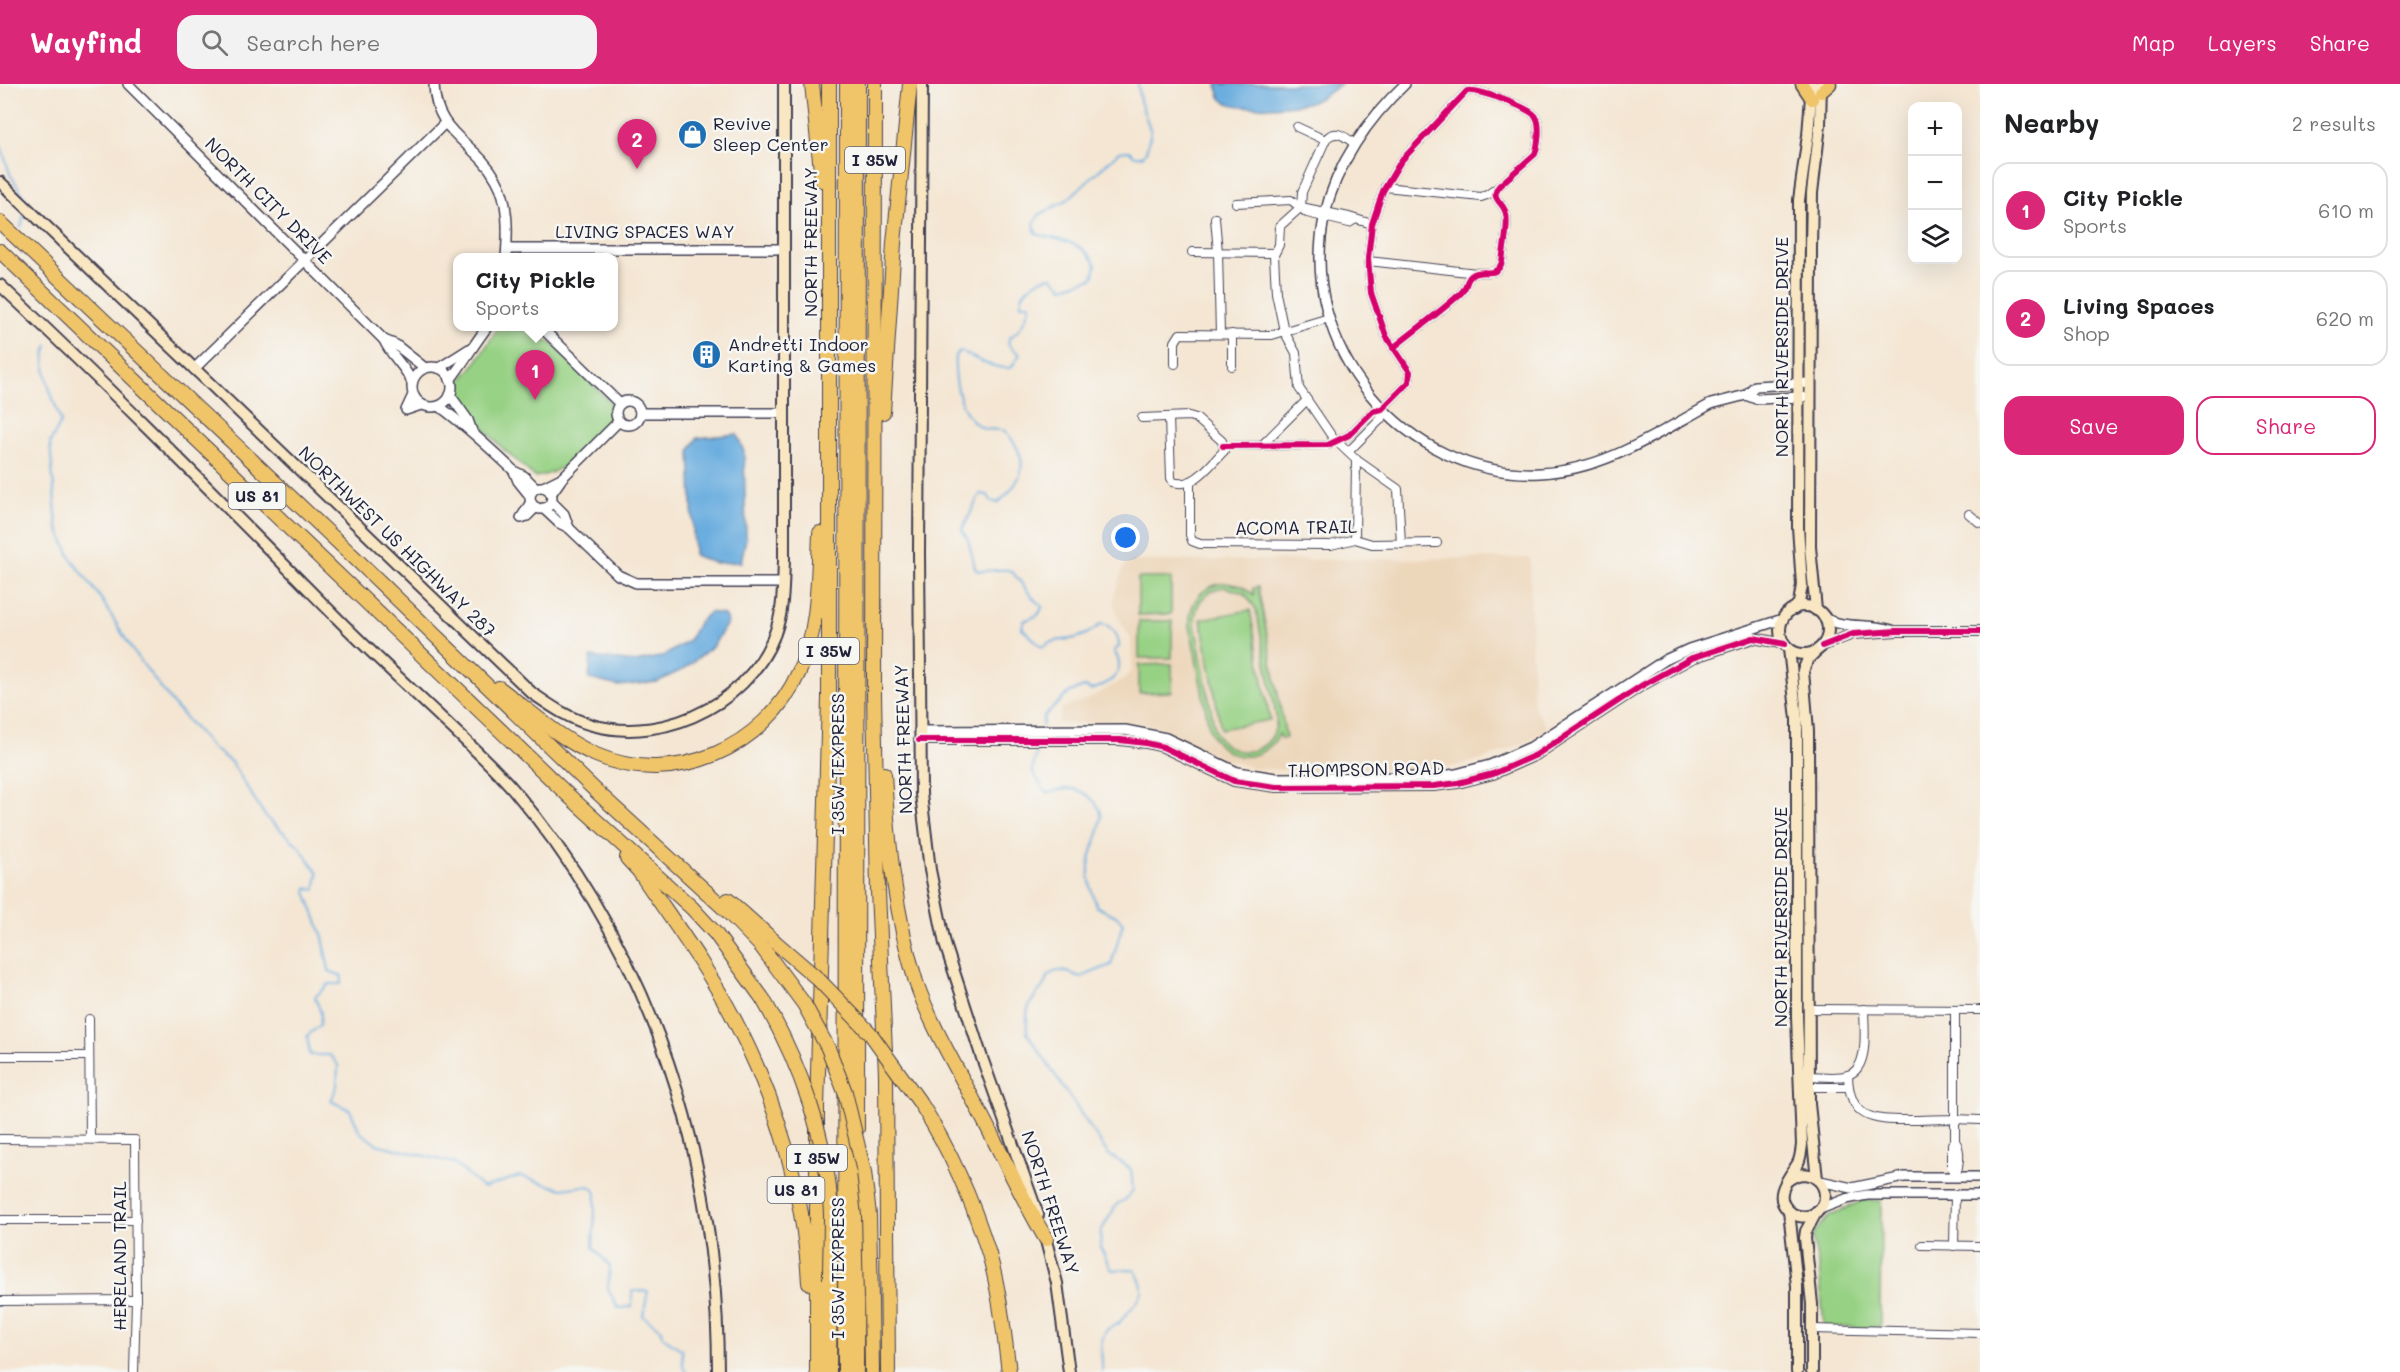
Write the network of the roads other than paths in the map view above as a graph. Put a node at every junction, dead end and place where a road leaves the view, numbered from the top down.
1 (128, 84) edge
2 (434, 84) edge
3 (784, 84) edge
4 (812, 84) edge
5 (829, 84) edge
6 (847, 84) edge
7 (858, 84) edge
8 (875, 84) edge
9 (910, 84) edge
10 (922, 84) edge
11 (1397, 84) edge
12 (1405, 84) edge
13 (1802, 84) edge
14 (1819, 89) edge
15 (1394, 94) junction
16 (444, 123) junction
17 (1297, 127) dead end
18 (1325, 140) junction
19 (1355, 144) junction
20 (3, 185) edge
21 (1499, 186) junction
22 (1385, 187) junction
23 (1236, 203) dead end
24 (1301, 207) junction
25 (1325, 214) junction
26 (1215, 218) dead end
27 (0, 222) edge
28 (1372, 224) junction
29 (784, 249) junction
30 (0, 251) edge
31 (1192, 252) dead end
32 (1218, 252) junction
33 (506, 253) edge
34 (1274, 253) junction
35 (303, 260) junction
36 (1368, 261) junction
37 (1480, 273) junction
38 (0, 285) edge
39 (830, 296) junction
40 (1329, 318) junction
41 (485, 331) edge
42 (545, 331) edge
43 (1284, 331) junction
44 (1220, 334) junction
45 (1232, 334) junction
46 (384, 340) junction
47 (1393, 348) junction
48 (469, 349) junction
49 (829, 358) junction
50 (1175, 364) dead end
51 (1232, 366) dead end
52 (425, 368) junction
53 (439, 368) junction
54 (194, 369) junction
55 (450, 380) junction
56 (412, 383) junction
57 (1799, 383) junction
58 (1810, 383) junction
59 (413, 395) junction
60 (450, 395) junction
61 (1746, 395) junction
62 (1798, 397) junction
63 (1810, 397) junction
64 (1307, 400) junction
65 (620, 404) junction
66 (421, 405) junction
67 (439, 406) junction
68 (1382, 409) junction
69 (784, 412) junction
70 (640, 413) junction
71 (1169, 417) junction
72 (1142, 418) dead end
73 (619, 421) junction
74 (472, 431) junction
75 (1353, 431) junction
76 (1361, 439) junction
77 (1337, 441) junction
78 (1223, 446) junction
79 (1261, 446) junction
80 (1347, 452) junction
81 (1356, 459) junction
82 (563, 477) junction
83 (1190, 482) junction
84 (537, 498) junction
85 (551, 498) junction
86 (1969, 514) dead end
87 (1980, 523) edge
88 (569, 528) junction
89 (1355, 539) junction
90 (1437, 543) dead end
91 (1401, 544) junction
92 (875, 545) junction
93 (783, 587) junction
94 (1794, 609) junction
95 (1820, 614) junction
96 (1783, 619) junction
97 (1897, 631) junction
98 (1980, 631) edge
99 (1787, 647) junction
100 (1819, 649) junction
101 (452, 652) junction
102 (1690, 654) junction
103 (874, 694) junction
104 (919, 735) junction
105 (569, 796) junction
106 (1803, 865) junction
107 (768, 944) junction
108 (1809, 1009) junction
109 (1864, 1009) junction
110 (1955, 1010) junction
111 (1980, 1010) edge
112 (89, 1019) dead end
113 (0, 1056) edge
114 (89, 1056) junction
115 (1848, 1075) junction
116 (1809, 1082) junction
117 (1848, 1087) junction
118 (1955, 1119) junction
119 (1980, 1120) edge
120 (0, 1139) edge
121 (90, 1139) junction
122 (1955, 1177) junction
123 (1980, 1177) edge
124 (1818, 1180) junction
125 (1787, 1181) junction
126 (1955, 1195) junction
127 (1980, 1195) edge
128 (1818, 1210) junction
129 (1789, 1211) junction
130 (0, 1220) edge
131 (136, 1220) junction
132 (1046, 1239) junction
133 (1922, 1245) dead end
134 (1954, 1246) junction
135 (1980, 1246) edge
136 (136, 1300) junction
137 (0, 1301) edge
138 (1812, 1329) junction
139 (1980, 1333) edge
140 (134, 1372) edge
141 (718, 1372) edge
142 (810, 1372) edge
143 (817, 1372) edge
144 (829, 1372) edge
145 (845, 1372) edge
146 (856, 1372) edge
147 (872, 1372) edge
148 (888, 1372) edge
149 (1009, 1372) edge
150 (1069, 1372) edge
151 (1797, 1372) edge
152 (1812, 1372) edge

1 - 35 street, NORTH CITY DRIVE
2 - 16 street
3 - 29 main road, NORTH FREEWAY
4 - 39 highway
5 - 39 highway, NORTH FREEWAY / I 35W
6 - 145 highway, I 35W TEXPRESS
7 - 146 highway, I 35W TEXPRESS
8 - 92 highway, NORTH FREEWAY / I 35W
9 - 92 highway
10 - 104 main road, NORTH FREEWAY
11 - 15 street
12 - 15 street
13 - 14 main road
14 - 57 main road, NORTH RIVERSIDE DRIVE
14 - 58 main road, NORTH RIVERSIDE DRIVE
15 - 19 street
16 - 33 street
16 - 35 street
17 - 18 street
18 - 19 street
18 - 24 street
19 - 25 street
20 - 54 main road, NORTHWEST US HIGHWAY 287
21 - 22 street
21 - 22 street
21 - 37 street
22 - 28 street
23 - 24 street
24 - 25 street
24 - 34 street
25 - 28 street
25 - 40 street
26 - 32 street
27 - 101 highway, US 81
28 - 36 street
29 - 33 street, LIVING SPACES WAY
29 - 69 main road, NORTH FREEWAY
30 - 105 highway, US 81
31 - 32 street
32 - 34 street
32 - 44 street
34 - 43 street
35 - 46 street, NORTH CITY DRIVE
35 - 54 street
36 - 37 street
36 - 47 street
37 - 47 street
38 - 141 main road
39 - 49 highway, NORTH FREEWAY / I 35W
40 - 43 street
40 - 68 street
41 - 48 street
42 - 65 street
43 - 45 street
43 - 64 street
44 - 45 street
44 - 50 street
45 - 51 street
46 - 52 street, NORTH CITY DRIVE
46 - 56 street, NORTH CITY DRIVE
47 - 68 street
48 - 53 street
48 - 55 street
49 - 101 highway
49 - 143 highway, NORTH FREEWAY / I 35W
52 - 53 street
52 - 56 street
53 - 55 street
54 - 93 main road, NORTHWEST US HIGHWAY 287
55 - 60 street
56 - 59 street
57 - 58 street
57 - 61 street
57 - 62 main road, NORTH RIVERSIDE DRIVE
58 - 63 main road, NORTH RIVERSIDE DRIVE
59 - 66 street
59 - 66 street
60 - 67 street
60 - 74 street
61 - 62 street
61 - 68 street
62 - 63 street
62 - 94 main road, NORTH RIVERSIDE DRIVE
63 - 95 main road, NORTH RIVERSIDE DRIVE
64 - 77 street
64 - 79 street
65 - 70 street
65 - 73 street
66 - 67 street
67 - 74 street
68 - 75 street
68 - 76 street
69 - 70 street
69 - 93 main road, NORTH FREEWAY
70 - 73 street
71 - 72 street
71 - 78 street
71 - 83 street
73 - 82 street
74 - 84 street
75 - 76 street
75 - 77 street
76 - 80 street
77 - 79 street
77 - 80 street
78 - 79 street
78 - 83 street
80 - 81 street
81 - 89 street
81 - 91 street
82 - 84 street
82 - 85 street
83 - 89 street, ACOMA TRAIL
84 - 85 street
84 - 85 street
84 - 88 street
85 - 88 street
86 - 87 street
88 - 93 street
89 - 91 street, ACOMA TRAIL
90 - 91 street, ACOMA TRAIL
92 - 103 highway, NORTH FREEWAY / I 35W
94 - 95 main road
94 - 96 main road
95 - 97 street
95 - 100 main road, NORTH RIVERSIDE DRIVE
96 - 99 main road, NORTH RIVERSIDE DRIVE
96 - 102 street, THOMPSON ROAD
97 - 98 street
97 - 100 street
99 - 100 main road
99 - 102 street, THOMPSON ROAD
99 - 106 main road, NORTH RIVERSIDE DRIVE
100 - 106 main road, NORTH RIVERSIDE DRIVE
101 - 107 highway, US 81
102 - 104 street, THOMPSON ROAD
103 - 132 highway
103 - 148 highway, NORTH FREEWAY / I 35W
104 - 132 main road, NORTH FREEWAY
105 - 142 highway, US 81
105 - 144 highway, bridge
106 - 108 main road, NORTH RIVERSIDE DRIVE
106 - 125 main road, NORTH RIVERSIDE DRIVE
107 - 147 highway, bridge
107 - 149 highway, bridge
108 - 109 street
108 - 116 main road, NORTH RIVERSIDE DRIVE
109 - 110 street
109 - 115 street
110 - 111 street
110 - 118 street
112 - 114 street
113 - 114 street
114 - 121 street
115 - 116 street
115 - 117 street
116 - 117 street
116 - 124 main road, NORTH RIVERSIDE DRIVE
117 - 118 street
118 - 119 street
118 - 122 street
120 - 121 street
121 - 131 street, HERELAND TRAIL
122 - 123 street
122 - 124 street
122 - 126 street
124 - 125 main road
124 - 128 main road, NORTH RIVERSIDE DRIVE
125 - 129 main road, NORTH RIVERSIDE DRIVE
126 - 127 street
126 - 128 street
126 - 134 street
128 - 129 main road
128 - 138 main road, NORTH RIVERSIDE DRIVE
129 - 151 main road, NORTH RIVERSIDE DRIVE
130 - 131 street
131 - 136 street, HERELAND TRAIL
132 - 150 main road, NORTH FREEWAY
133 - 134 street
134 - 135 street
136 - 137 street
136 - 140 street, HERELAND TRAIL
138 - 139 street
138 - 152 main road, NORTH RIVERSIDE DRIVE

